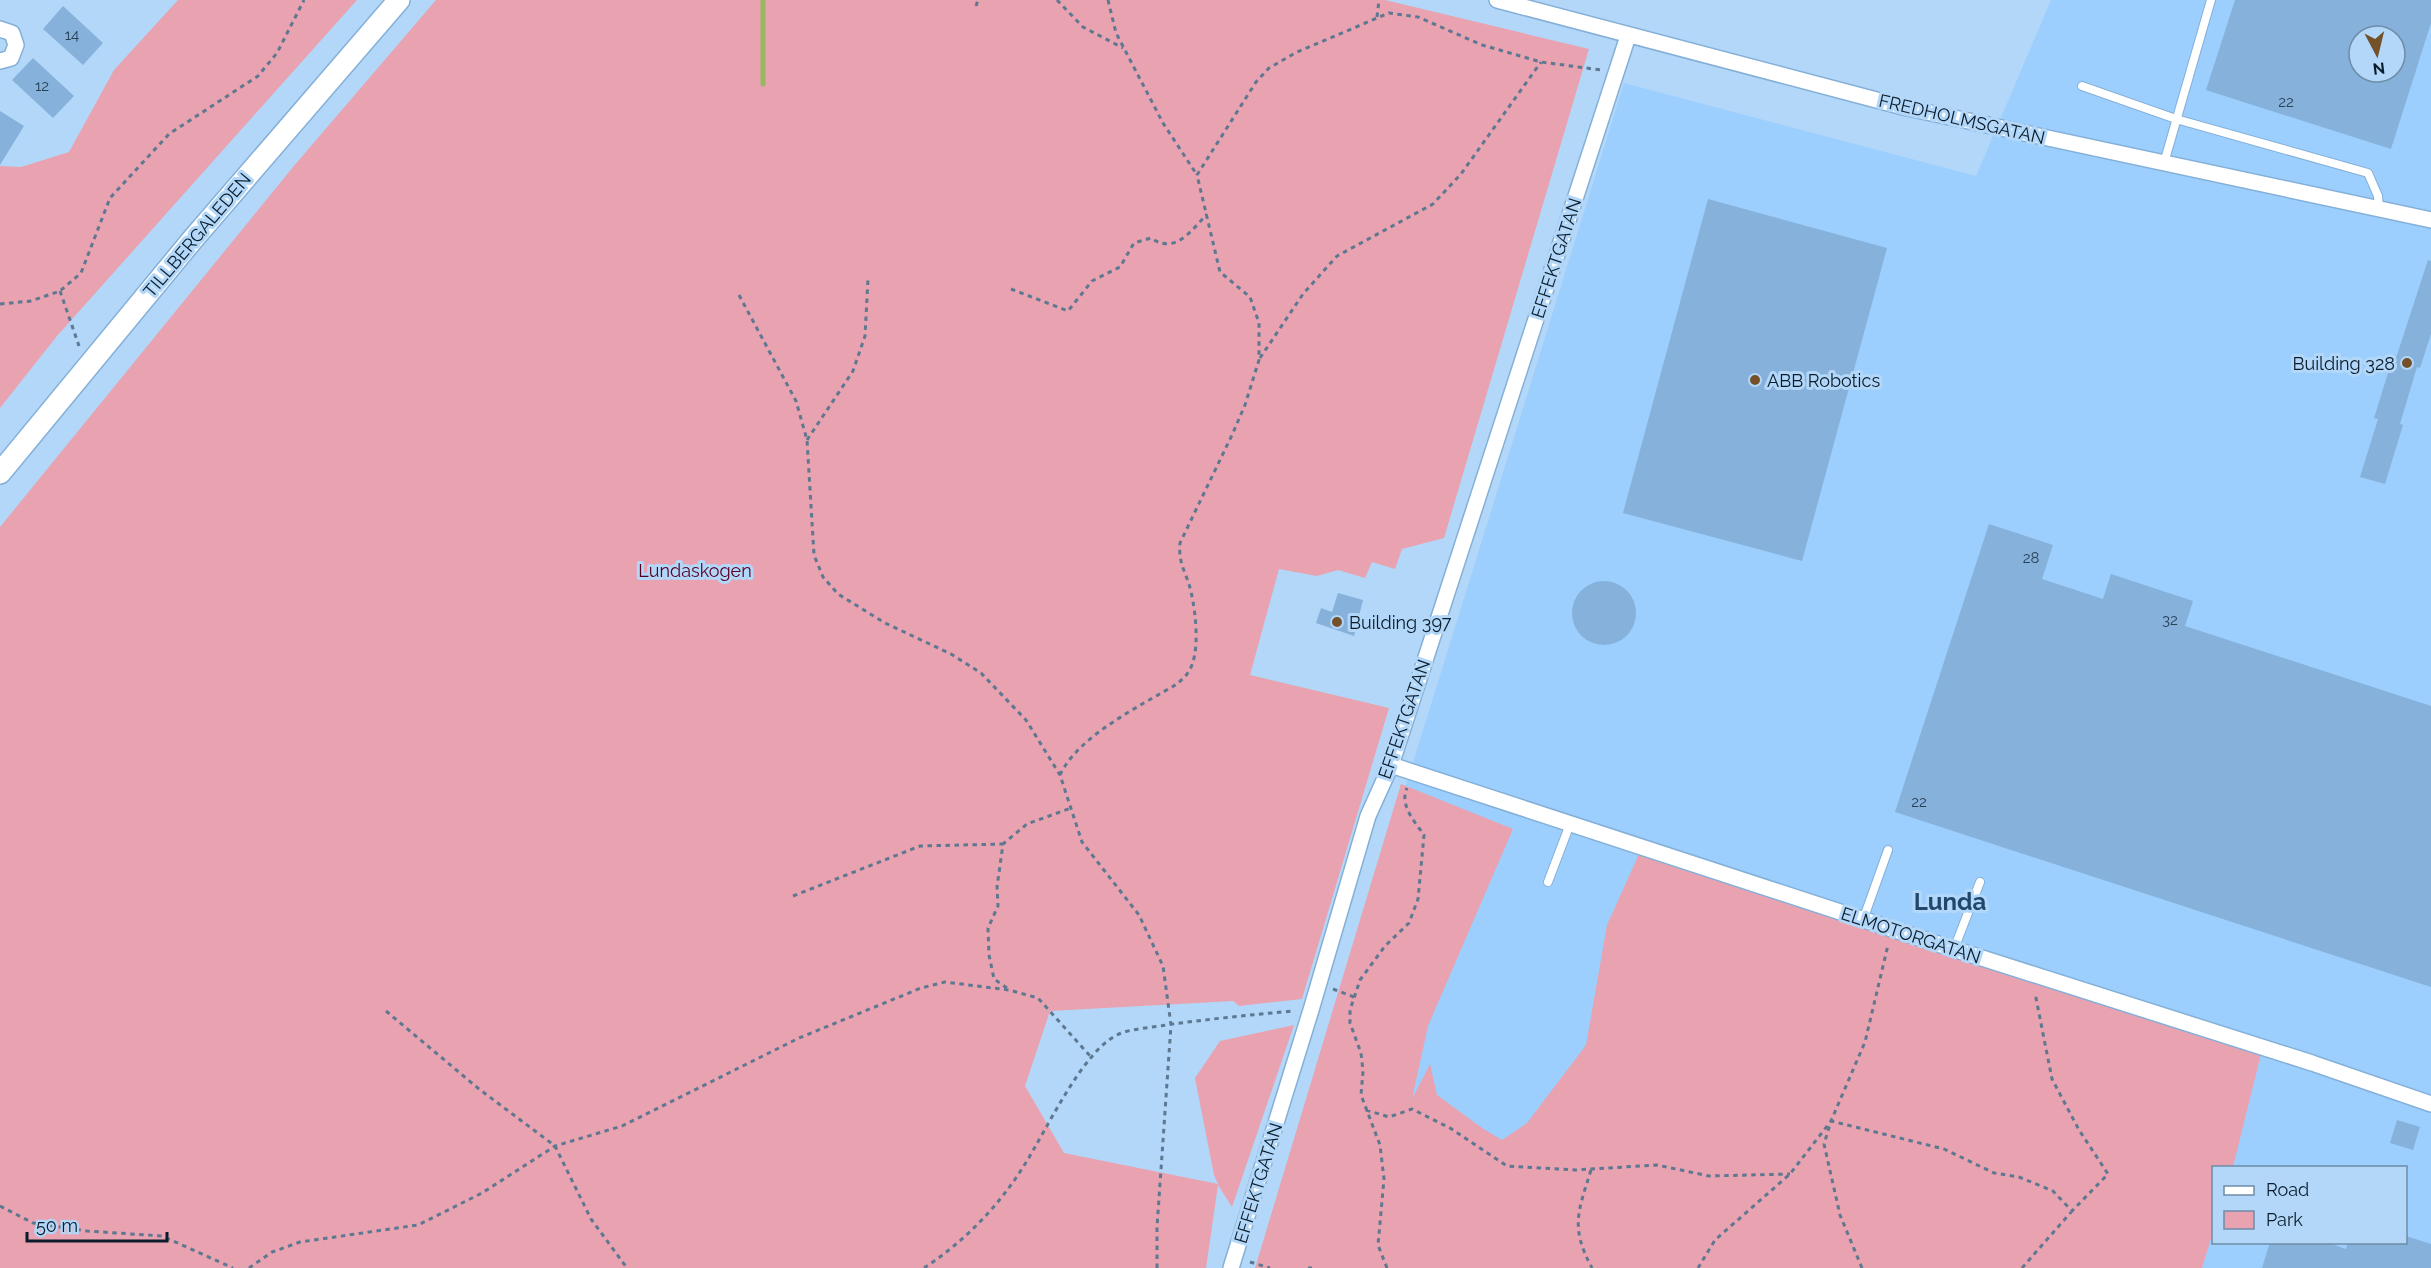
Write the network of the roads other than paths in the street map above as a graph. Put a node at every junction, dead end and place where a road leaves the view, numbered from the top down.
1 (399, 0) edge
2 (1497, 0) edge
3 (2211, 0) edge
4 (0, 29) edge
5 (1628, 36) junction
6 (0, 61) edge
7 (2082, 86) dead end
8 (2175, 119) junction
9 (2164, 163) junction
10 (2379, 210) junction
11 (2431, 220) edge
12 (0, 472) edge
13 (1391, 765) junction
14 (1570, 824) junction
15 (1888, 850) dead end
16 (1548, 882) dead end
17 (1980, 882) dead end
18 (1863, 920) junction
19 (1954, 949) junction
20 (2430, 1100) edge
21 (1233, 1263) edge

1 - 12 main road, TILLBERGALEDEN
2 - 5 street, FREDHOLMSGATAN
3 - 8 lane
4 - 6 street
5 - 9 street, FREDHOLMSGATAN
5 - 13 street, EFFEKTGATAN
7 - 8 lane
8 - 9 lane
8 - 10 lane
9 - 10 street, FREDHOLMSGATAN
10 - 11 street, FREDHOLMSGATAN
13 - 14 street, ELMOTORGATAN
13 - 21 street, EFFEKTGATAN
14 - 16 lane
14 - 18 street, ELMOTORGATAN
15 - 18 lane
17 - 19 lane
18 - 19 street, ELMOTORGATAN
19 - 20 street, ELMOTORGATAN

